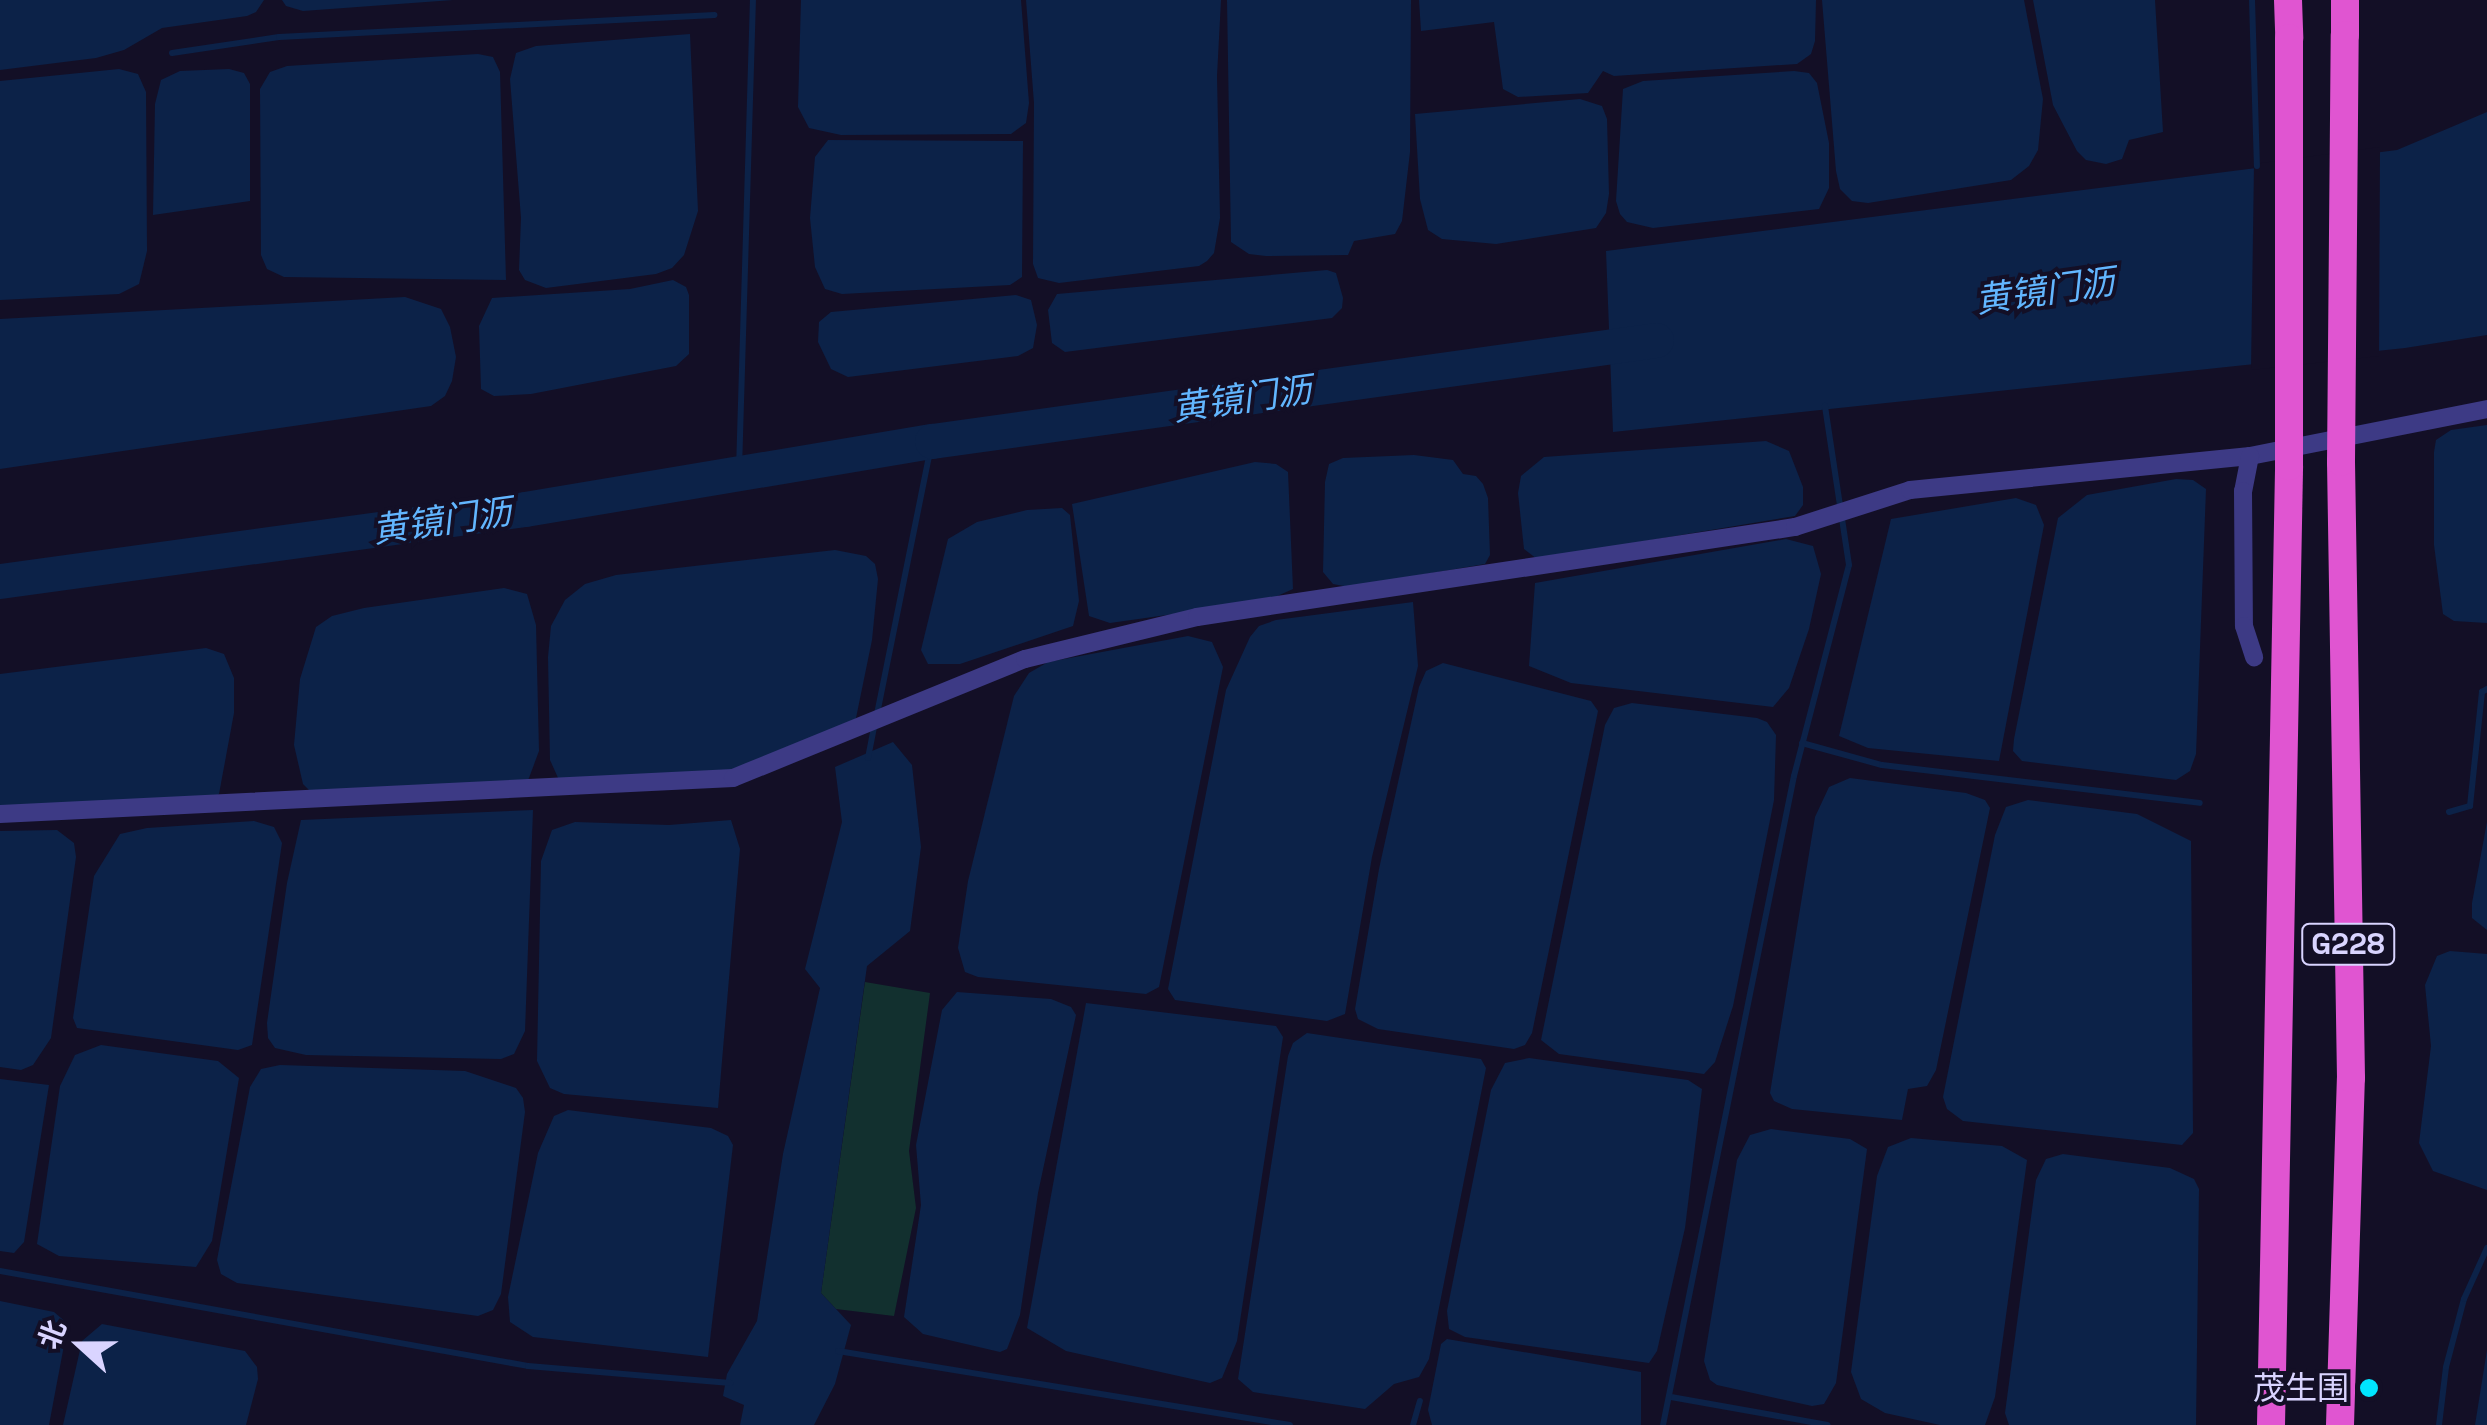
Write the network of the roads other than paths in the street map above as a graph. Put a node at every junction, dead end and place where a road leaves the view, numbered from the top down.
1 (2288, 0) edge
2 (2346, 0) edge
3 (2487, 409) edge
4 (2250, 456) junction
5 (2254, 657) dead end
6 (0, 814) edge
7 (2271, 1425) edge
8 (2340, 1425) edge

1 - 7 highway, G228, bridge
2 - 8 highway, G228, bridge
3 - 4 street
4 - 5 street
4 - 6 street

